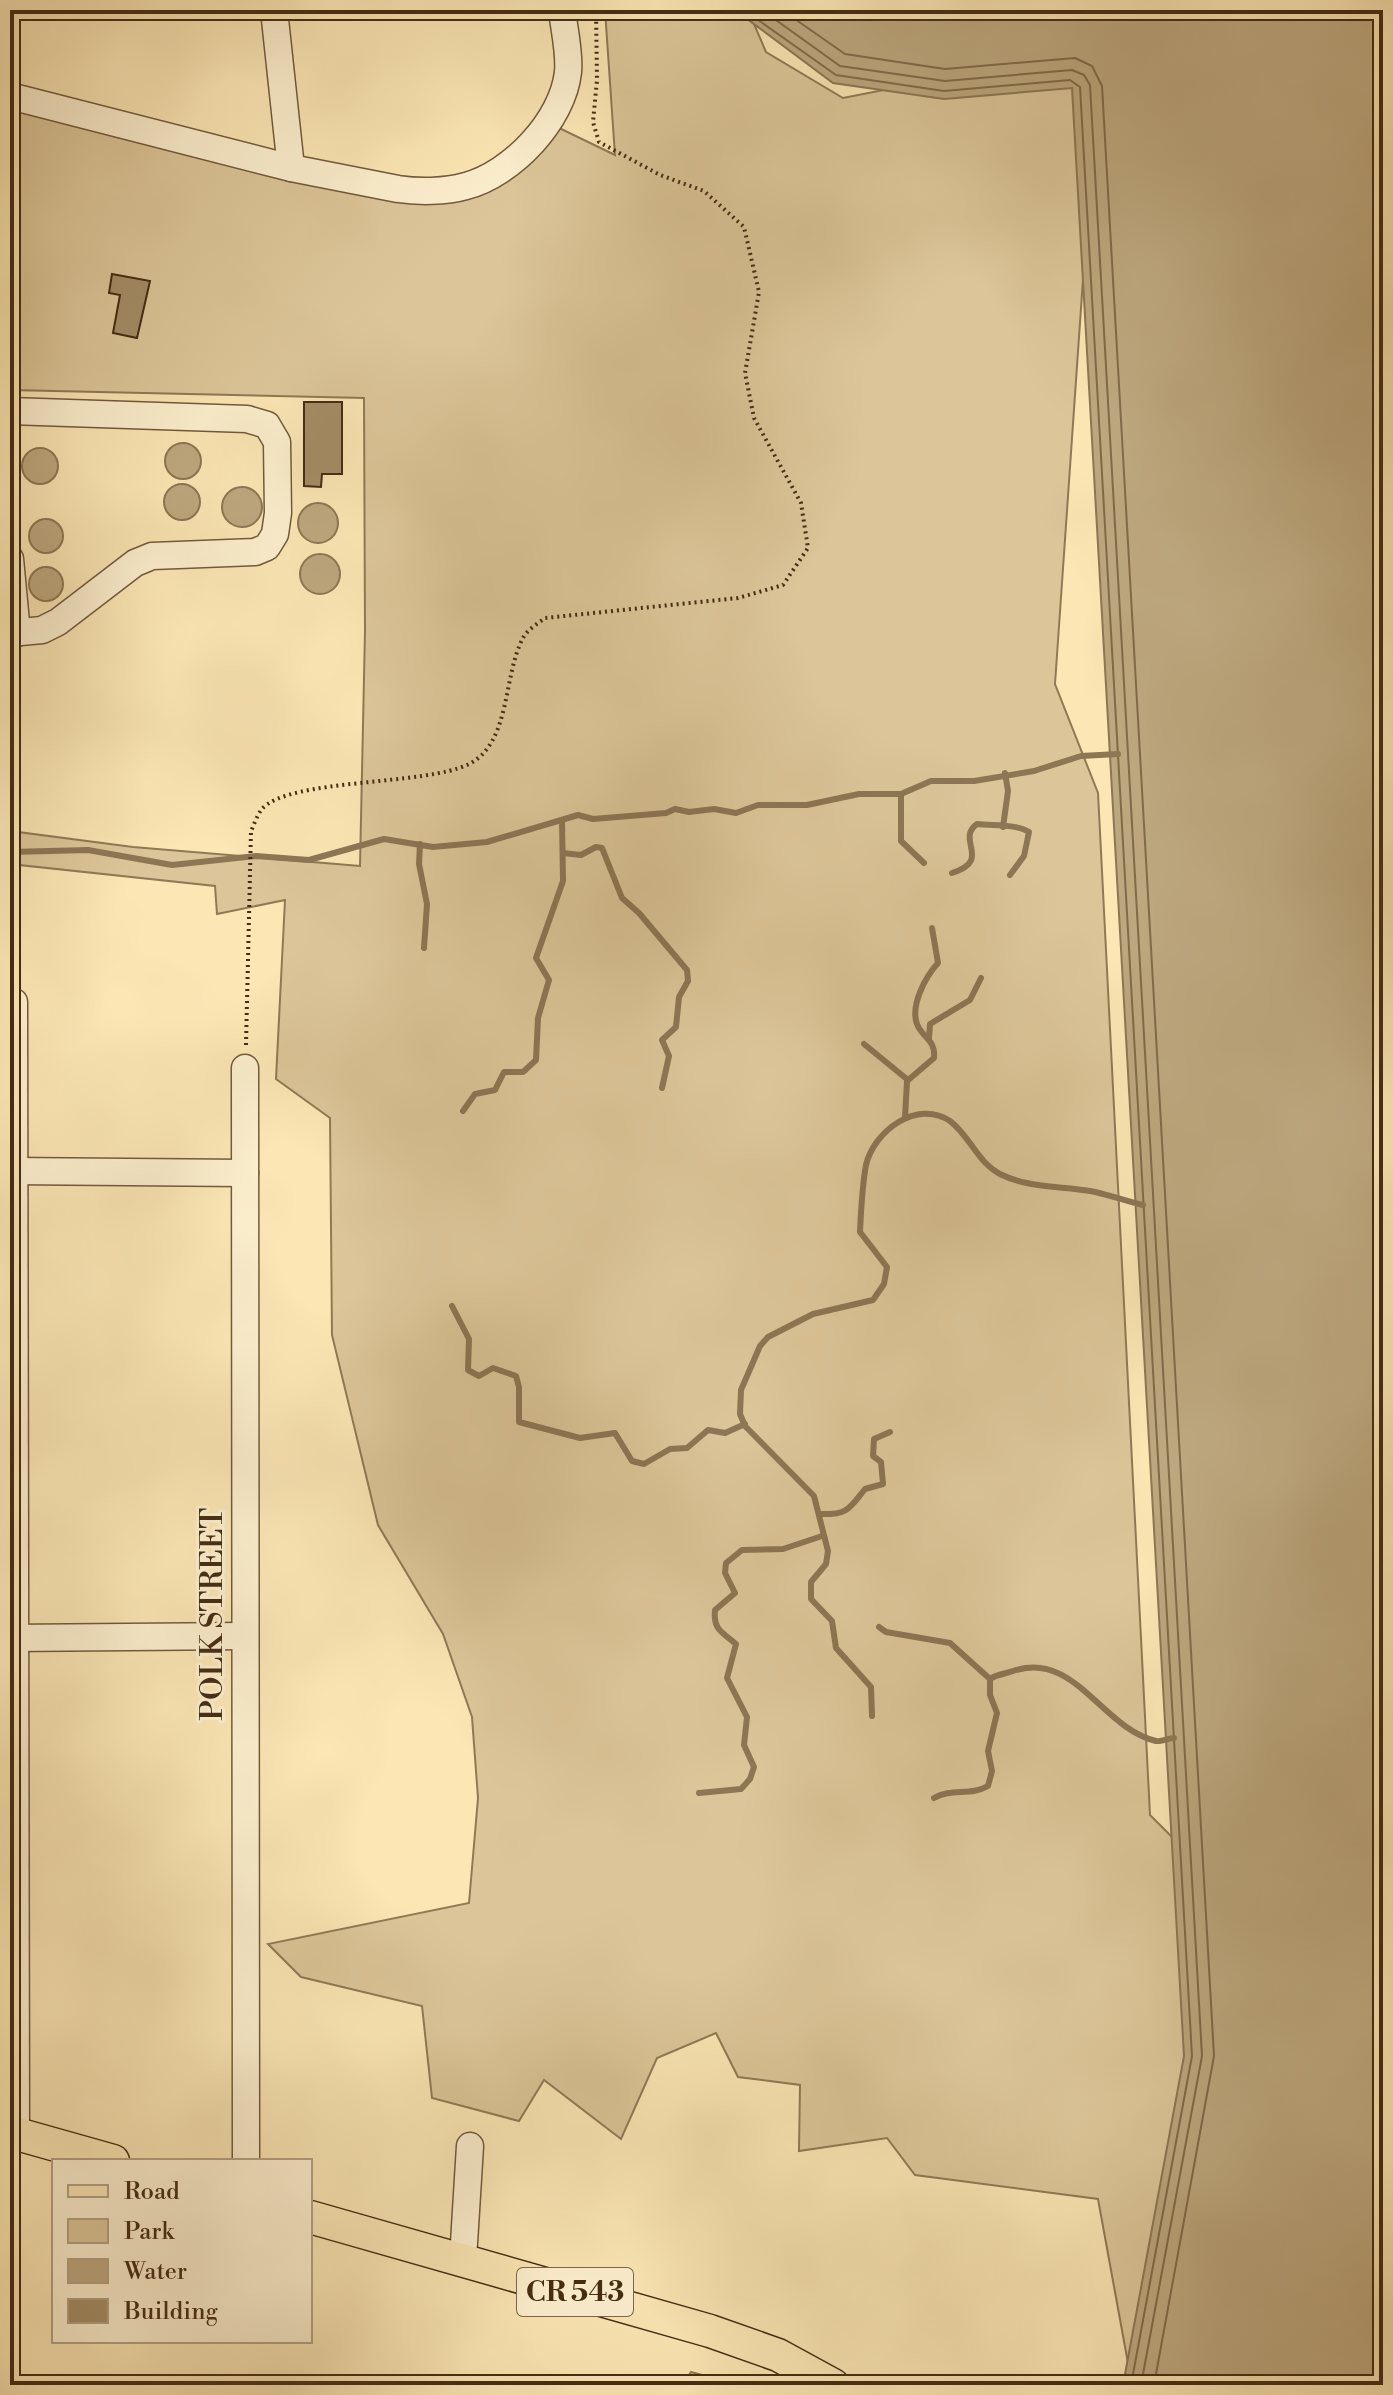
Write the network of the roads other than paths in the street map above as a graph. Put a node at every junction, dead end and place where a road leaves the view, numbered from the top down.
1 (274, 10) edge
2 (562, 10) edge
3 (10, 96) edge
4 (291, 168) junction
5 (10, 411) edge
6 (10, 559) edge
7 (13, 633) edge
8 (14, 1002) dead end
9 (245, 1068) road end
10 (13, 1171) edge
11 (245, 1173) junction
12 (245, 1636) junction
13 (13, 1638) edge
14 (13, 2133) edge
15 (470, 2146) dead end
16 (106, 2159) edge
17 (246, 2159) edge
18 (312, 2218) edge
19 (463, 2259) junction
20 (833, 2385) edge

1 - 4 street
2 - 4 street
3 - 4 street
5 - 7 street
6 - 7 street
8 - 10 street
9 - 11 street, POLK STREET
10 - 11 street
10 - 13 street
11 - 12 street, POLK STREET
12 - 13 street
12 - 17 street, POLK STREET
13 - 14 street
14 - 16 main road
15 - 19 street
18 - 19 main road, CR 543
19 - 20 main road, CR 543

